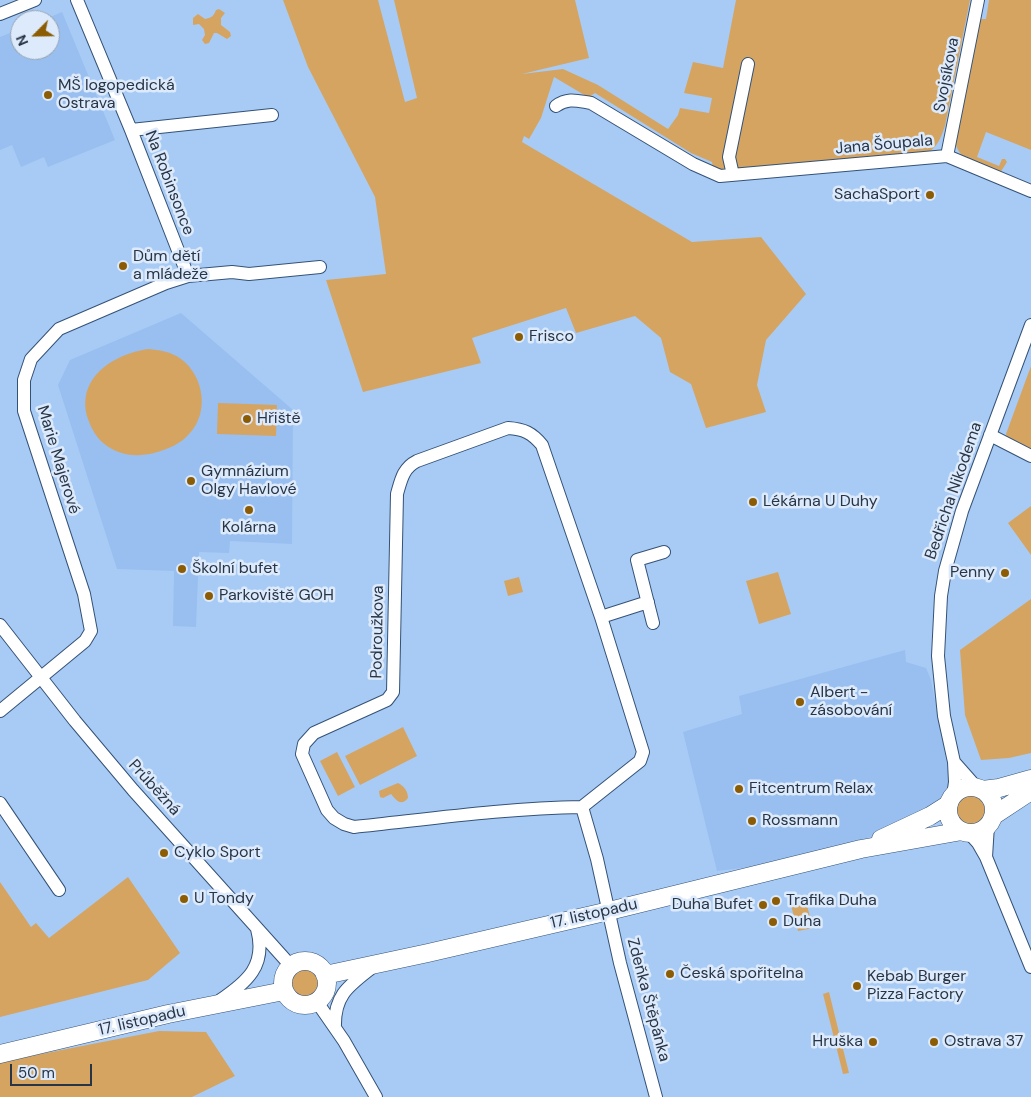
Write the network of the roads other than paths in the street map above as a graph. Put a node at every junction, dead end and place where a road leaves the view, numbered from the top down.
1 (35, 0) edge
2 (77, 0) edge
3 (978, 0) edge
4 (0, 14) edge
5 (748, 64) dead end
6 (556, 106) dead end
7 (272, 115) dead end
8 (131, 130) junction
9 (947, 156) junction
10 (733, 175) junction
11 (1031, 191) edge
12 (320, 267) dead end
13 (188, 276) junction
14 (1031, 325) edge
15 (990, 435) junction
16 (1031, 456) edge
17 (664, 552) dead end
18 (648, 602) junction
19 (601, 617) junction
20 (653, 623) dead end
21 (0, 625) edge
22 (40, 677) junction
23 (0, 711) edge
24 (954, 762) junction
25 (1031, 780) edge
26 (980, 789) junction
27 (1031, 792) edge
28 (951, 800) junction
29 (0, 804) edge
30 (582, 807) junction
31 (991, 821) junction
32 (966, 832) junction
33 (861, 849) junction
34 (986, 857) junction
35 (59, 890) dead end
36 (609, 911) junction
37 (256, 926) junction
38 (376, 964) junction
39 (291, 966) junction
40 (1031, 967) edge
41 (325, 975) junction
42 (284, 991) junction
43 (317, 1002) junction
44 (212, 1006) junction
45 (335, 1027) junction
46 (0, 1054) edge
47 (376, 1097) edge
48 (656, 1097) edge

1 - 4 street
2 - 8 street, Na Robinsonce
3 - 9 street, Svojsíkova
5 - 10 street
6 - 10 street, Jana Šoupala
7 - 8 street, Na Robinsonce
8 - 13 street, Na Robinsonce
9 - 10 street, Jana Šoupala
9 - 11 street, Jana Šoupala
12 - 13 street, Marie Majerové
13 - 22 street, Marie Majerové
14 - 15 street, Bedřicha Nikodema
15 - 16 street
15 - 24 street, Bedřicha Nikodema
17 - 18 street
18 - 19 street
18 - 20 street
19 - 30 street, Podroužkova
19 - 30 street, Podroužkova
21 - 22 street, Průběžná
22 - 23 street
22 - 37 street, Průběžná
24 - 26 street, Bedřicha Nikodema
24 - 28 street, Bedřicha Nikodema
25 - 26 main road
26 - 28 main road
26 - 31 main road
27 - 31 main road
28 - 32 main road
28 - 33 main road, 17. listopadu
29 - 35 street
30 - 36 street
31 - 32 main road
31 - 34 street
32 - 33 main road, 17. listopadu
32 - 34 street
33 - 36 main road, 17. listopadu
34 - 40 street
36 - 38 main road, 17. listopadu
36 - 48 street, Zdeňka Štěpánka
37 - 39 street, Průběžná
37 - 44 street
38 - 41 main road, 17. listopadu
38 - 45 street
39 - 41 main road
39 - 42 main road
41 - 43 main road
42 - 43 main road
42 - 44 main road, 17. listopadu
43 - 45 street
44 - 46 main road, 17. listopadu
45 - 47 street

